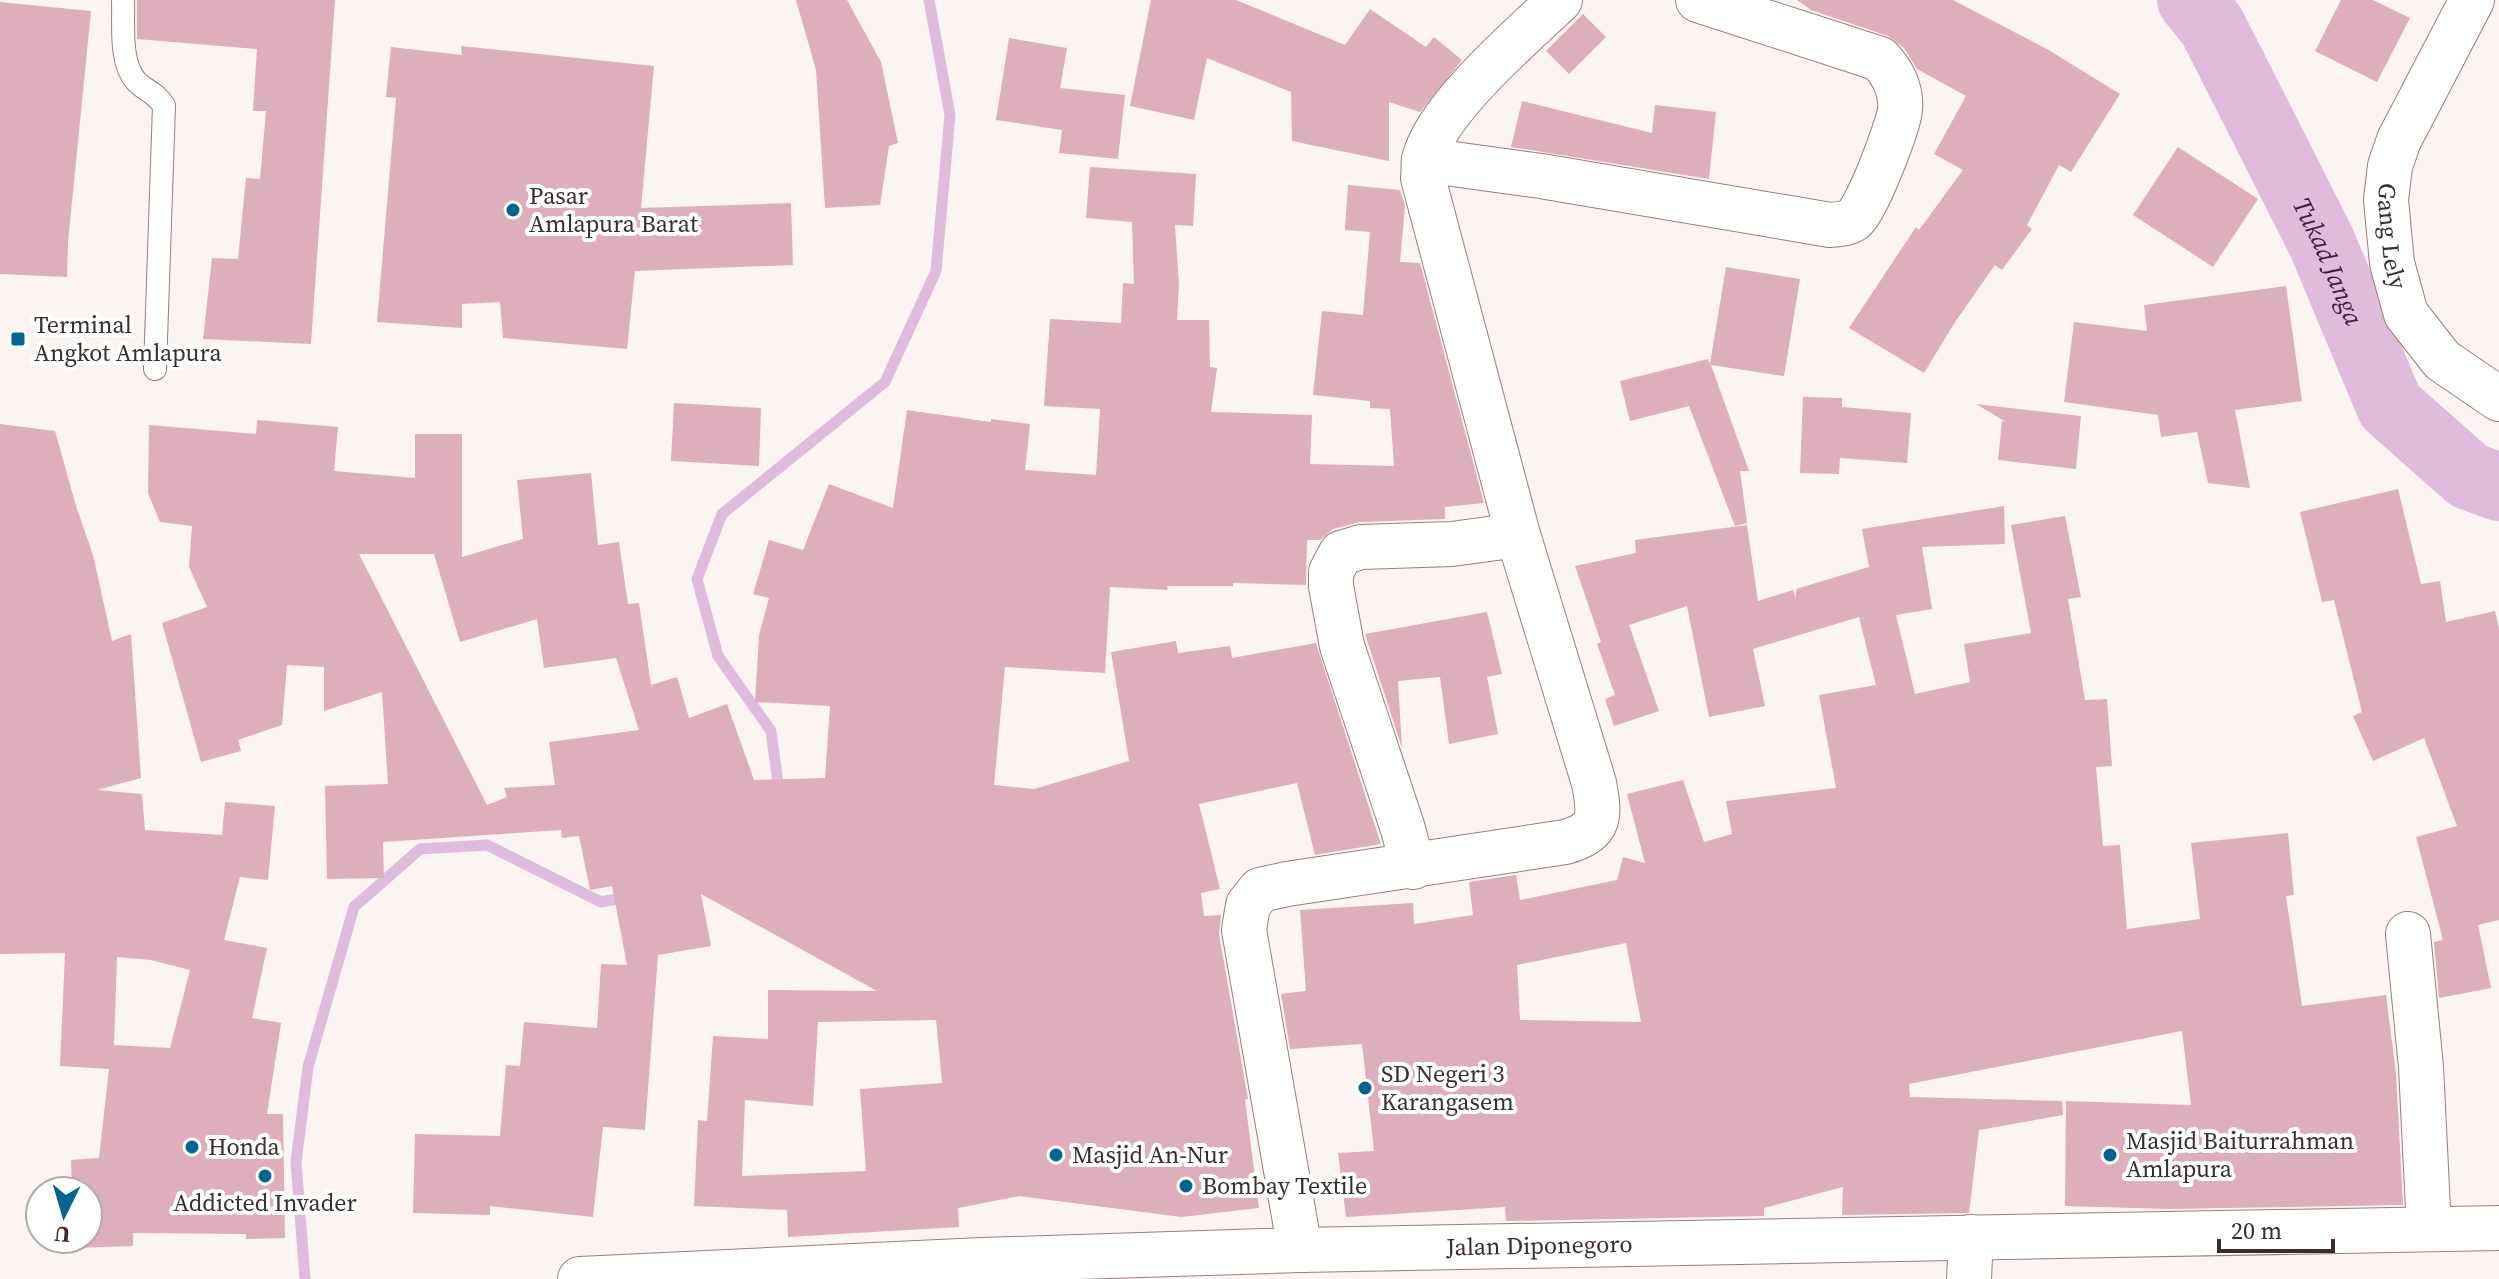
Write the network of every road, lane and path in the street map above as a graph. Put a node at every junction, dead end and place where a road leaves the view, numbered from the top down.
1 (123, 0) edge
2 (1560, 0) edge
3 (1698, 0) edge
4 (2472, 0) edge
5 (1424, 160) junction
6 (155, 369) dead end
7 (2499, 399) edge
8 (1518, 535) junction
9 (1413, 867) junction
10 (2408, 934) dead end
11 (2499, 1228) edge
12 (2429, 1229) junction
13 (1300, 1250) junction
14 (1970, 1258) edge
15 (580, 1279) edge

1 - 6 lane
2 - 5 street
3 - 5 street
4 - 7 street, Gang Lely
5 - 8 street
8 - 9 street
8 - 9 street
9 - 13 street
10 - 12 street
11 - 12 street, Jalan Diponegoro
12 - 14 street, Jalan Diponegoro
13 - 14 street, Jalan Diponegoro
13 - 15 street, Jalan Diponegoro

